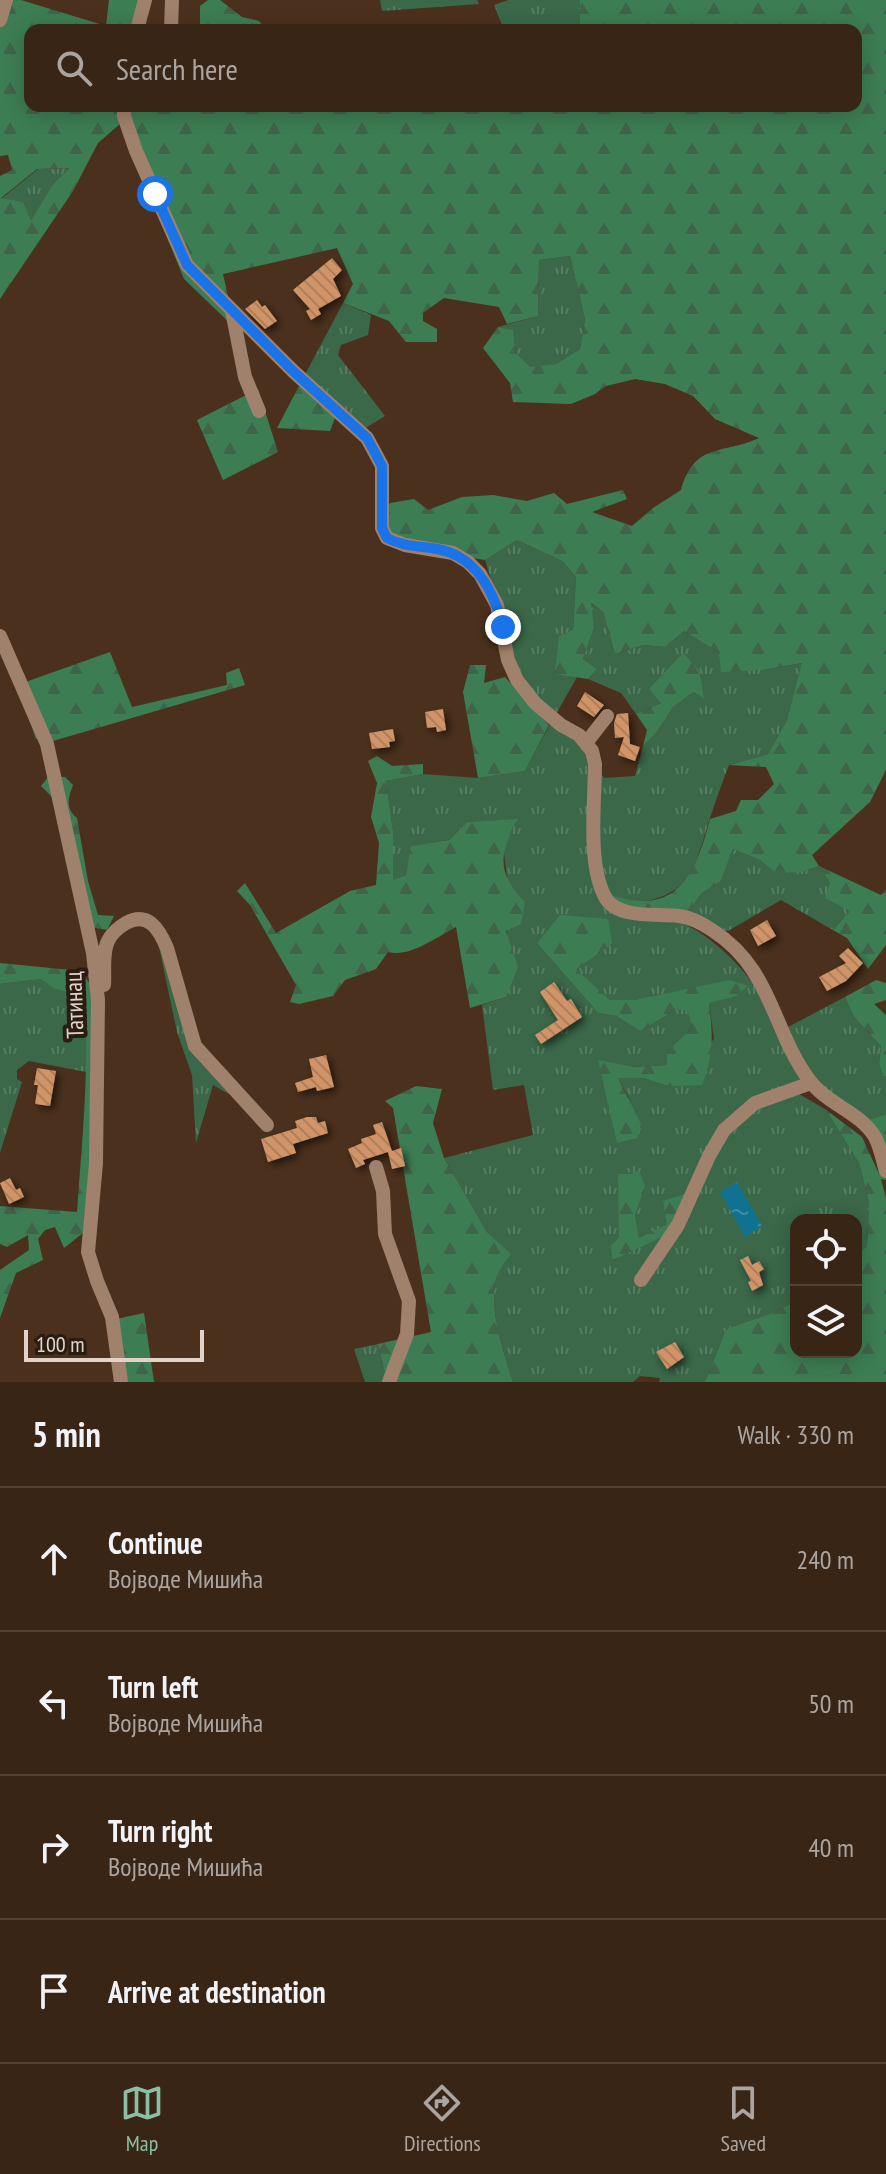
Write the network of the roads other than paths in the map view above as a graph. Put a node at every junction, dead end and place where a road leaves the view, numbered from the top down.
1 (6, 0) edge
2 (145, 0) edge
3 (172, 0) edge
4 (0, 20) edge
5 (139, 24) edge
6 (171, 24) edge
7 (124, 112) edge
8 (232, 310) junction
9 (259, 411) dead end
10 (0, 636) edge
11 (607, 716) dead end
12 (586, 743) junction
13 (98, 1000) junction
14 (811, 1083) junction
15 (267, 1125) dead end
16 (376, 1167) dead end
17 (886, 1171) edge
18 (641, 1280) dead end
19 (121, 1382) edge
20 (389, 1382) edge

1 - 4 street
2 - 5 street
3 - 6 street
7 - 8 street
8 - 9 street
8 - 12 street
10 - 13 street, Татинац
11 - 12 street
12 - 14 street
13 - 15 street
13 - 19 street, Татинац
14 - 17 street
14 - 18 street
16 - 20 street

